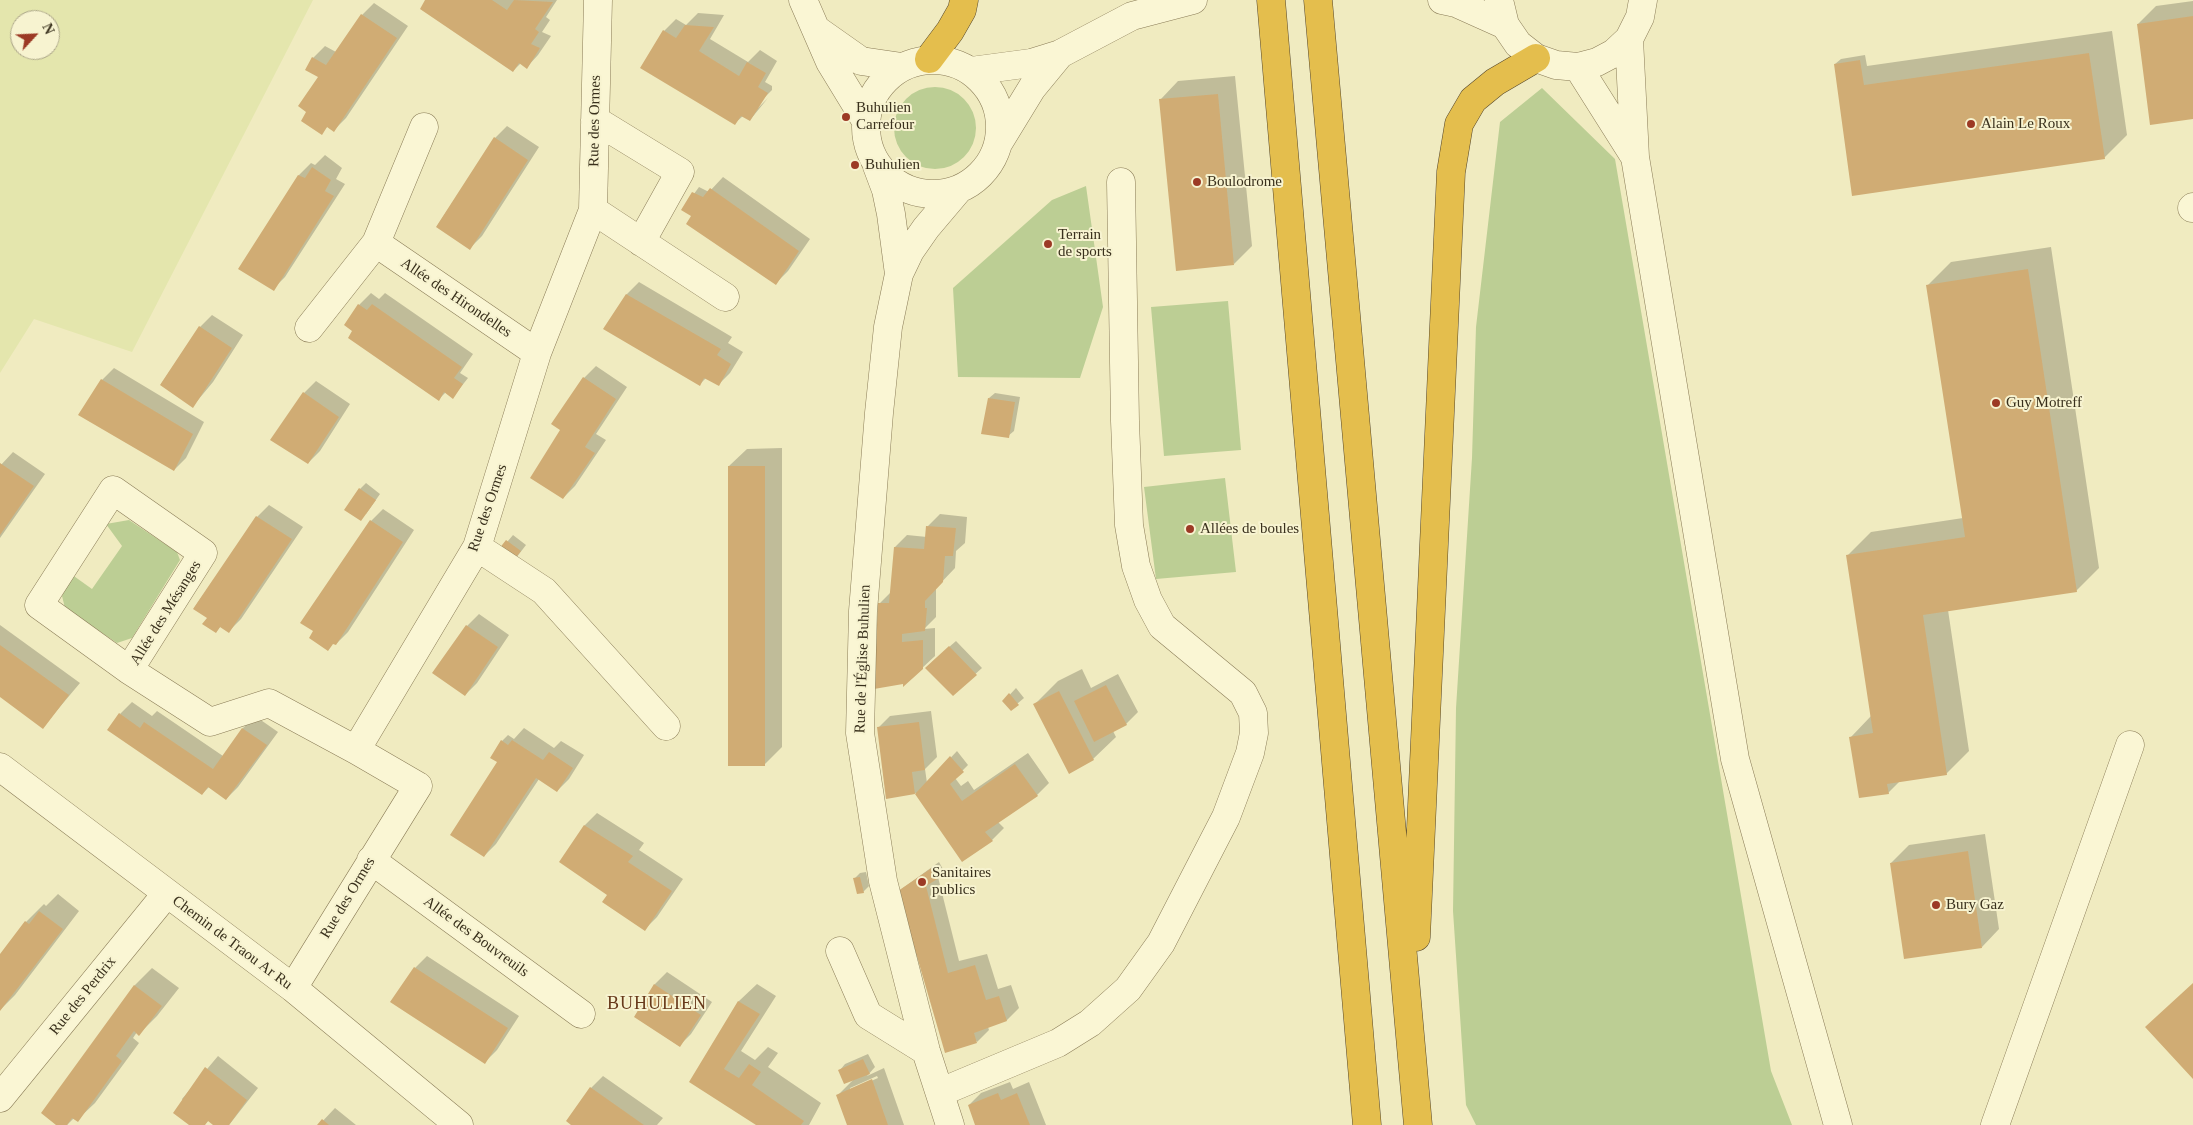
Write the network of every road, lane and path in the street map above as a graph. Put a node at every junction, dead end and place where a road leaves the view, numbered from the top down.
1 (598, 0) edge
2 (803, 0) edge
3 (964, 0) edge
4 (1193, 0) edge
5 (1271, 0) edge
6 (1318, 0) edge
7 (1442, 0) edge
8 (1663, 0) edge
9 (1502, 12) edge
10 (1637, 19) edge
11 (816, 29) junction
12 (1060, 54) junction
13 (1536, 58) junction
14 (929, 59) junction
15 (902, 67) junction
16 (1578, 67) junction
17 (971, 71) junction
18 (595, 120) junction
19 (866, 121) junction
20 (424, 127) dead end
21 (999, 142) junction
22 (1635, 157) junction
23 (876, 162) junction
24 (1121, 182) dead end
25 (959, 189) junction
26 (593, 210) junction
27 (641, 242) junction
28 (376, 243) junction
29 (899, 274) junction
30 (725, 297) dead end
31 (309, 328) dead end
32 (537, 353) junction
33 (477, 547) junction
34 (129, 670) junction
35 (666, 726) dead end
36 (2130, 745) dead end
37 (356, 750) junction
38 (0, 767) edge
39 (371, 860) junction
40 (167, 893) junction
41 (840, 951) dead end
42 (293, 988) junction
43 (581, 1014) dead end
44 (1411, 1044) junction
45 (926, 1051) junction
46 (941, 1092) junction
47 (0, 1098) edge
48 (460, 1125) edge
49 (950, 1125) edge
50 (1367, 1125) edge
51 (1418, 1125) edge
52 (1838, 1125) edge
53 (1995, 1125) edge

1 - 18 street, Rue des Ormes
2 - 11 street
3 - 14 highway
4 - 12 street
5 - 50 highway
6 - 44 highway
7 - 9 street
8 - 10 street
9 - 13 street
10 - 16 street
10 - 22 street
11 - 15 street
11 - 19 street
12 - 17 street
12 - 21 street
13 - 16 street
13 - 44 highway
14 - 15 street
14 - 17 street
15 - 19 street
16 - 22 street
17 - 21 street
18 - 26 street, Rue des Ormes
18 - 27 street
19 - 23 street
20 - 28 street
21 - 25 street
22 - 52 street
23 - 25 street
23 - 29 street, Rue de l'Église Buhulien
24 - 46 street
25 - 29 street, Rue de l'Église Buhulien
26 - 27 street
26 - 32 street, Rue des Ormes
27 - 30 street
28 - 31 street
28 - 32 street, Allée des Hirondelles
29 - 45 street, Rue de l'Église Buhulien
32 - 33 street, Rue des Ormes
33 - 35 street
33 - 37 street, Rue des Ormes
34 - 34 street, Allée des Mésanges
34 - 37 street, Allée des Mésanges
36 - 53 street
37 - 39 street, Rue des Ormes
38 - 40 street, Chemin de Traou Ar Ru
39 - 42 street, Rue des Ormes
39 - 43 street, Allée des Bouvreuils
40 - 42 street, Chemin de Traou Ar Ru
40 - 47 street, Rue des Perdrix
41 - 45 street
42 - 48 street, Chemin de Traou Ar Ru
44 - 51 highway
45 - 46 street, Rue de l'Église Buhulien
46 - 49 street, Rue de l'Église Buhulien

